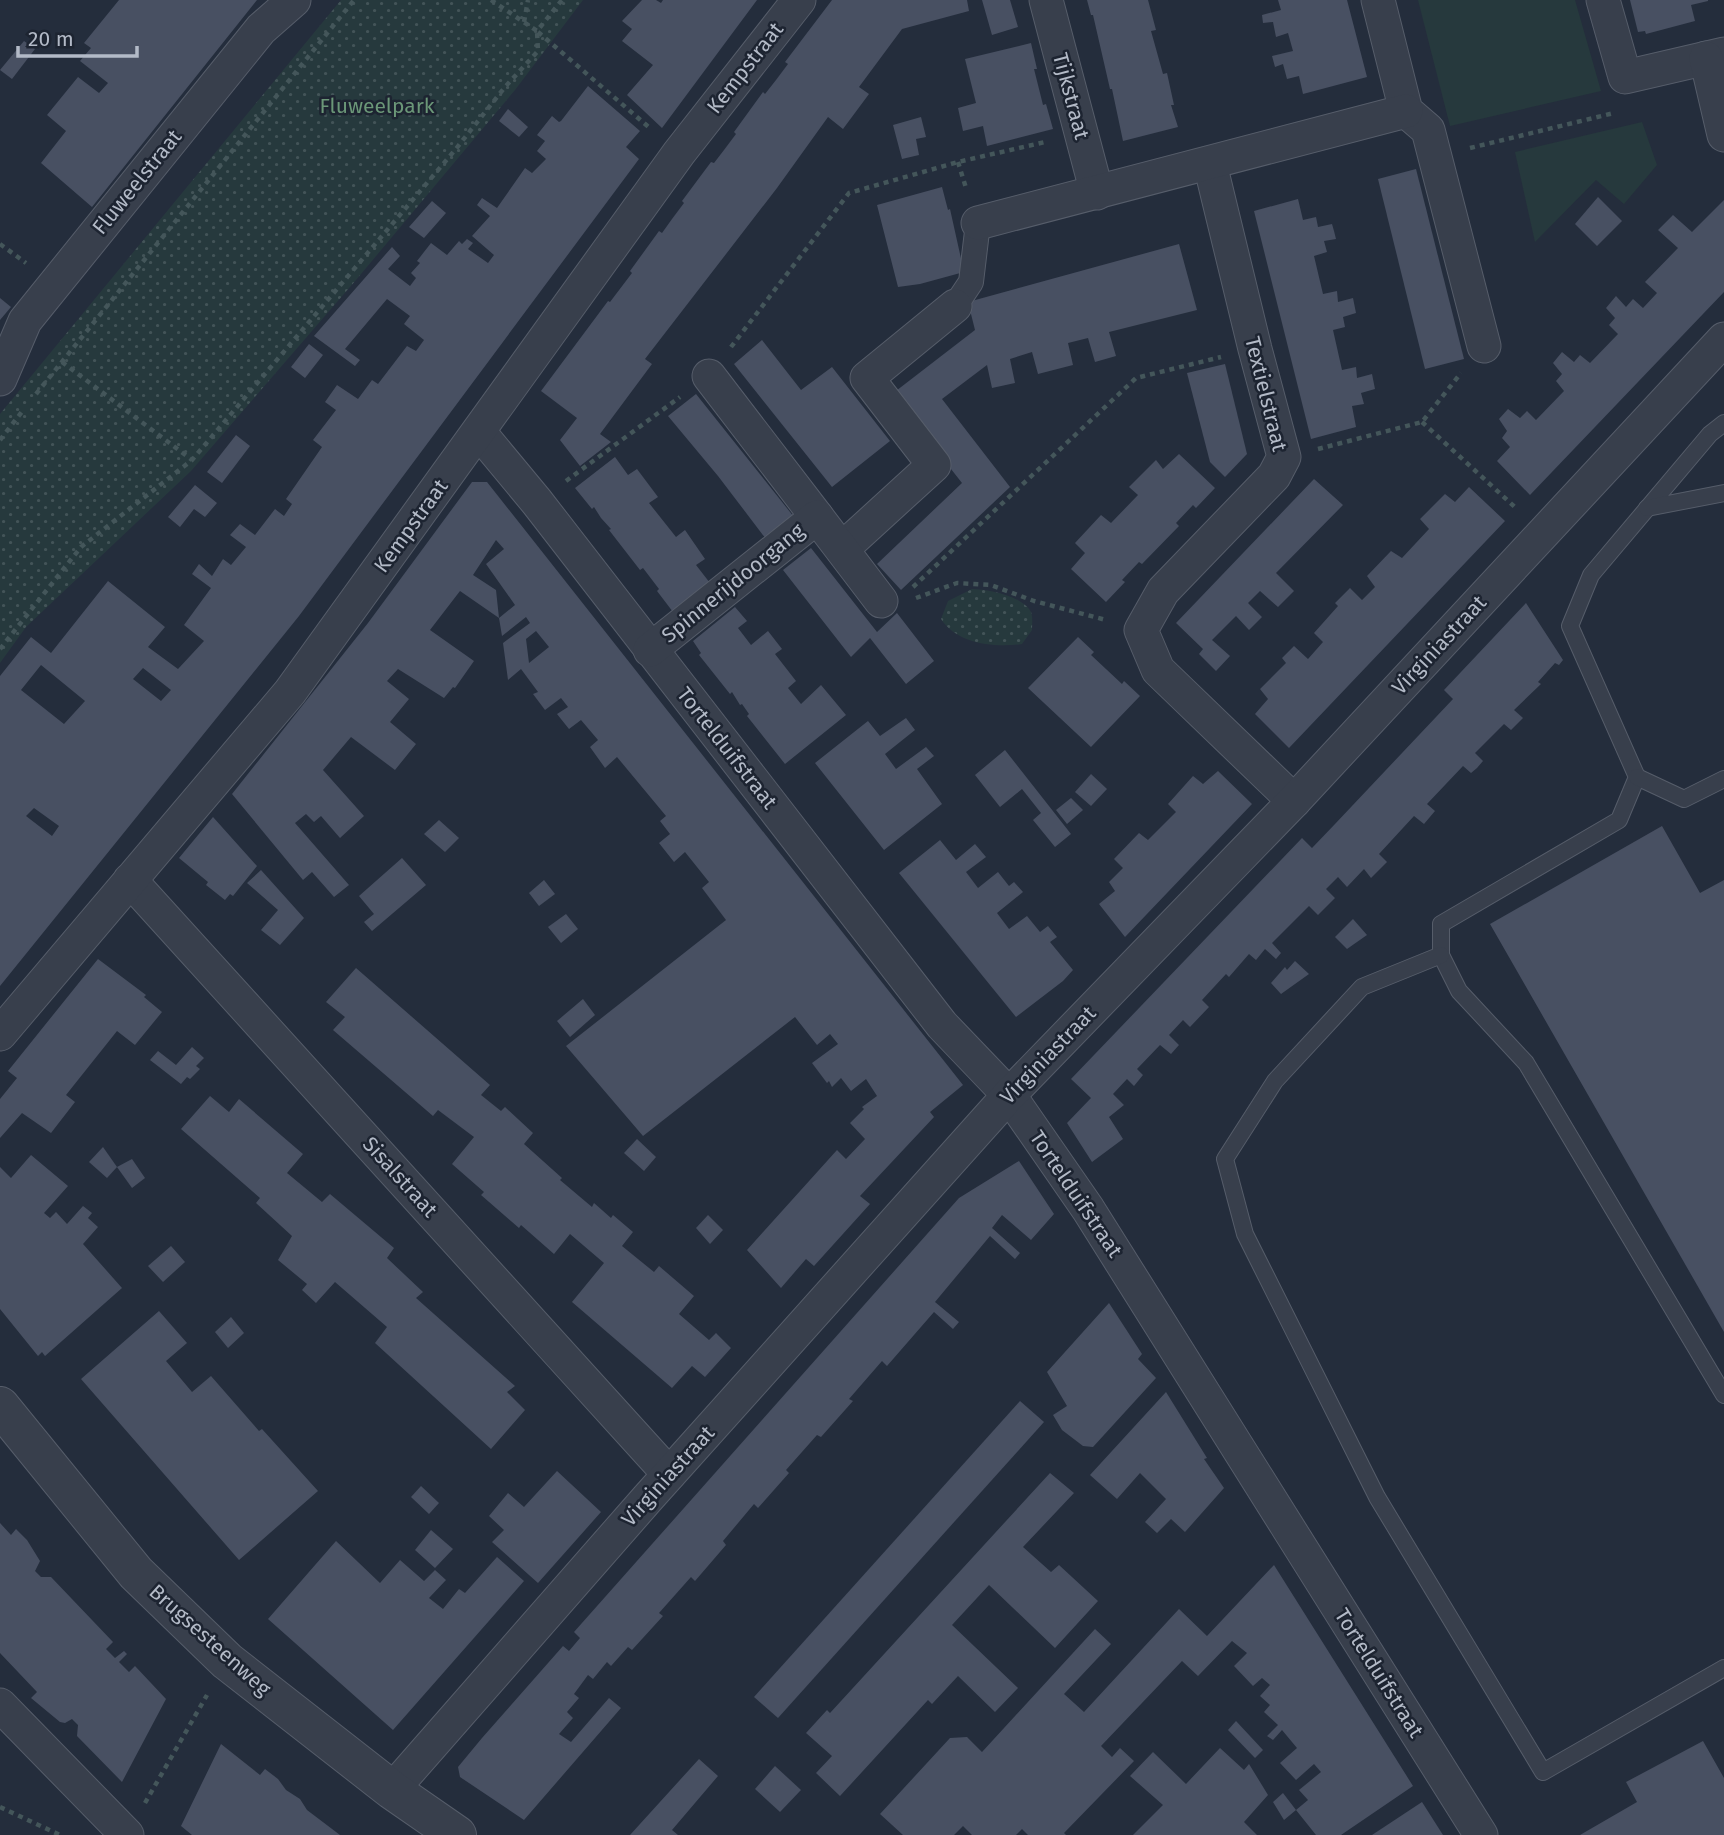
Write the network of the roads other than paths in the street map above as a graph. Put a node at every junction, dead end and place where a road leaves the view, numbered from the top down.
1 (294, 0) edge
2 (799, 0) edge
3 (1046, 0) edge
4 (1378, 0) edge
5 (1603, 0) edge
6 (1715, 56) edge
7 (1406, 111) junction
8 (1724, 135) edge
9 (1210, 164) junction
10 (1097, 192) junction
11 (978, 223) joint
12 (955, 306) joint
13 (1724, 339) edge
14 (1484, 346) road end
15 (709, 376) dead end
16 (0, 379) edge
17 (1724, 423) edge
18 (478, 432) junction
19 (1724, 493) edge
20 (1647, 508) junction
21 (817, 517) junction
22 (842, 549) junction
23 (881, 601) road end
24 (650, 650) junction
25 (1637, 777) junction
26 (1724, 779) edge
27 (1294, 801) junction
28 (130, 880) junction
29 (1441, 955) junction
30 (0, 1034) edge
31 (1009, 1095) junction
32 (1724, 1395) edge
33 (0, 1406) edge
34 (669, 1474) junction
35 (1724, 1668) edge
36 (0, 1705) edge
37 (392, 1790) junction
38 (127, 1834) edge
39 (457, 1835) edge
40 (1481, 1835) edge

1 - 16 street, Fluweelstraat
2 - 18 street, Kempstraat
3 - 10 street, Tijkstraat
4 - 7 street
5 - 6 street
6 - 8 street
7 - 9 street
7 - 14 street
9 - 10 street
9 - 27 street, Textielstraat
10 - 11 street
11 - 12 street
12 - 22 street
13 - 27 street, Virginiastraat
15 - 21 street, Spinnerijdoorgang
17 - 20 lane
18 - 24 street, Tortelduifstraat
18 - 28 street, Kempstraat
19 - 20 lane
20 - 25 lane
21 - 22 street, Spinnerijdoorgang
21 - 24 street, Spinnerijdoorgang
22 - 23 street, Spinnerijdoorgang
24 - 31 street, Tortelduifstraat
25 - 26 lane
25 - 29 lane
27 - 31 street, Virginiastraat
28 - 30 street, Kempstraat
28 - 34 street, Sisalstraat
29 - 32 lane
29 - 35 lane
31 - 34 street, Virginiastraat
31 - 40 street, Tortelduifstraat
33 - 37 street, Brugsesteenweg
34 - 37 street, Virginiastraat
36 - 38 street
37 - 39 street, Brugsesteenweg

